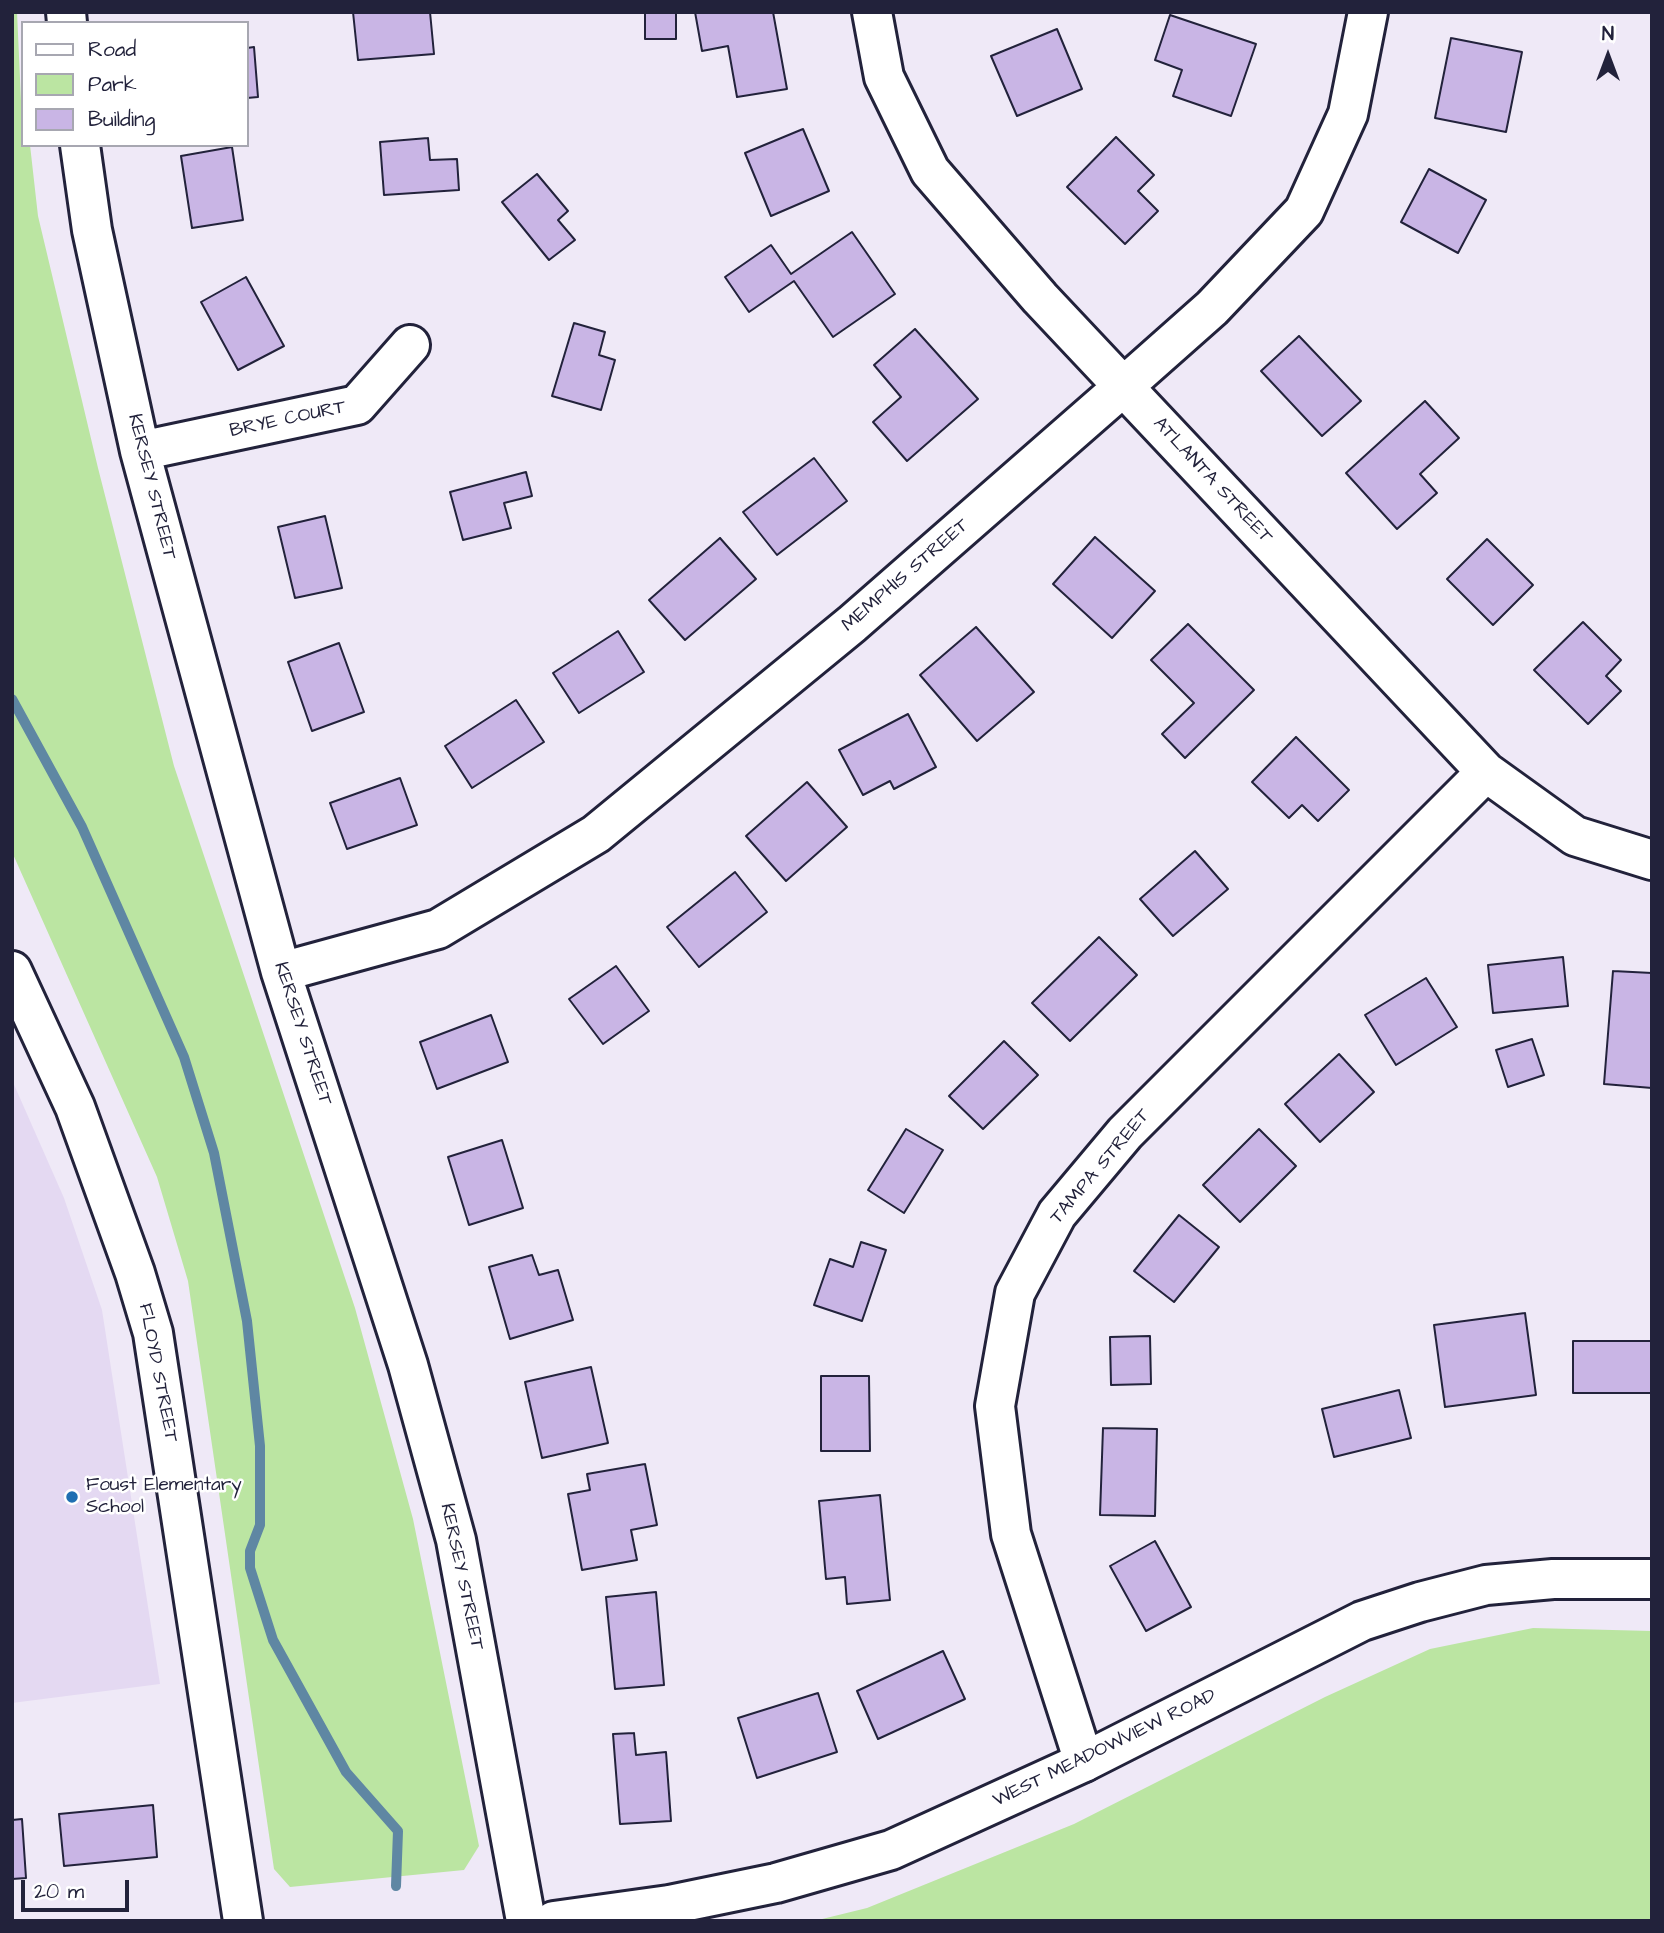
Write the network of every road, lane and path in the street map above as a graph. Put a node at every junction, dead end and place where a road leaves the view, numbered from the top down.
1 (872, 12) edge
2 (1368, 12) edge
3 (80, 147) edge
4 (410, 345) dead end
5 (1124, 386) junction
6 (140, 451) junction
7 (1486, 772) junction
8 (1652, 860) edge
9 (12, 971) edge
10 (281, 972) junction
11 (1652, 1579) edge
12 (1084, 1762) junction
13 (243, 1921) edge
14 (526, 1921) edge
15 (554, 1921) edge

1 - 5 street, ATLANTA STREET
2 - 5 street, MEMPHIS STREET
3 - 6 street, KERSEY STREET
4 - 6 street, BRYE COURT
5 - 7 street, ATLANTA STREET
5 - 10 street, MEMPHIS STREET
6 - 10 street, KERSEY STREET
7 - 8 street, ATLANTA STREET
7 - 12 street, TAMPA STREET
9 - 13 street, FLOYD STREET
10 - 14 street, KERSEY STREET
11 - 12 street, WEST MEADOWVIEW ROAD
12 - 15 street, WEST MEADOWVIEW ROAD

